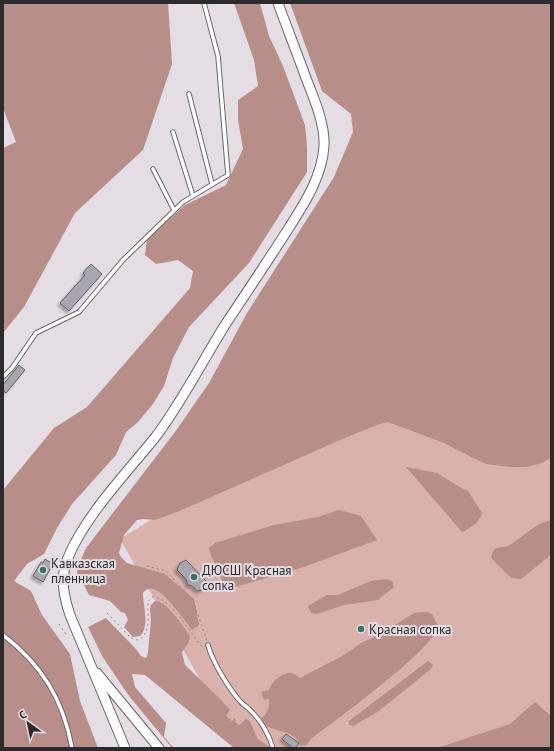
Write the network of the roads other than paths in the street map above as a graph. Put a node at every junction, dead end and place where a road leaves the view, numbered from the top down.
1 (204, 3) edge
2 (278, 3) edge
3 (189, 94) dead end
4 (173, 132) dead end
5 (153, 169) dead end
6 (212, 184) junction
7 (193, 196) junction
8 (174, 210) junction
9 (3, 377) edge
10 (3, 635) edge
11 (208, 645) road end
12 (87, 658) junction
13 (72, 748) edge
14 (125, 748) edge
15 (159, 748) edge
16 (273, 748) edge

1 - 6 lane
2 - 12 street
3 - 6 lane
4 - 7 lane
5 - 8 lane
6 - 7 lane
7 - 8 lane
8 - 9 lane
10 - 13 lane
11 - 16 lane
12 - 14 street
12 - 15 street

